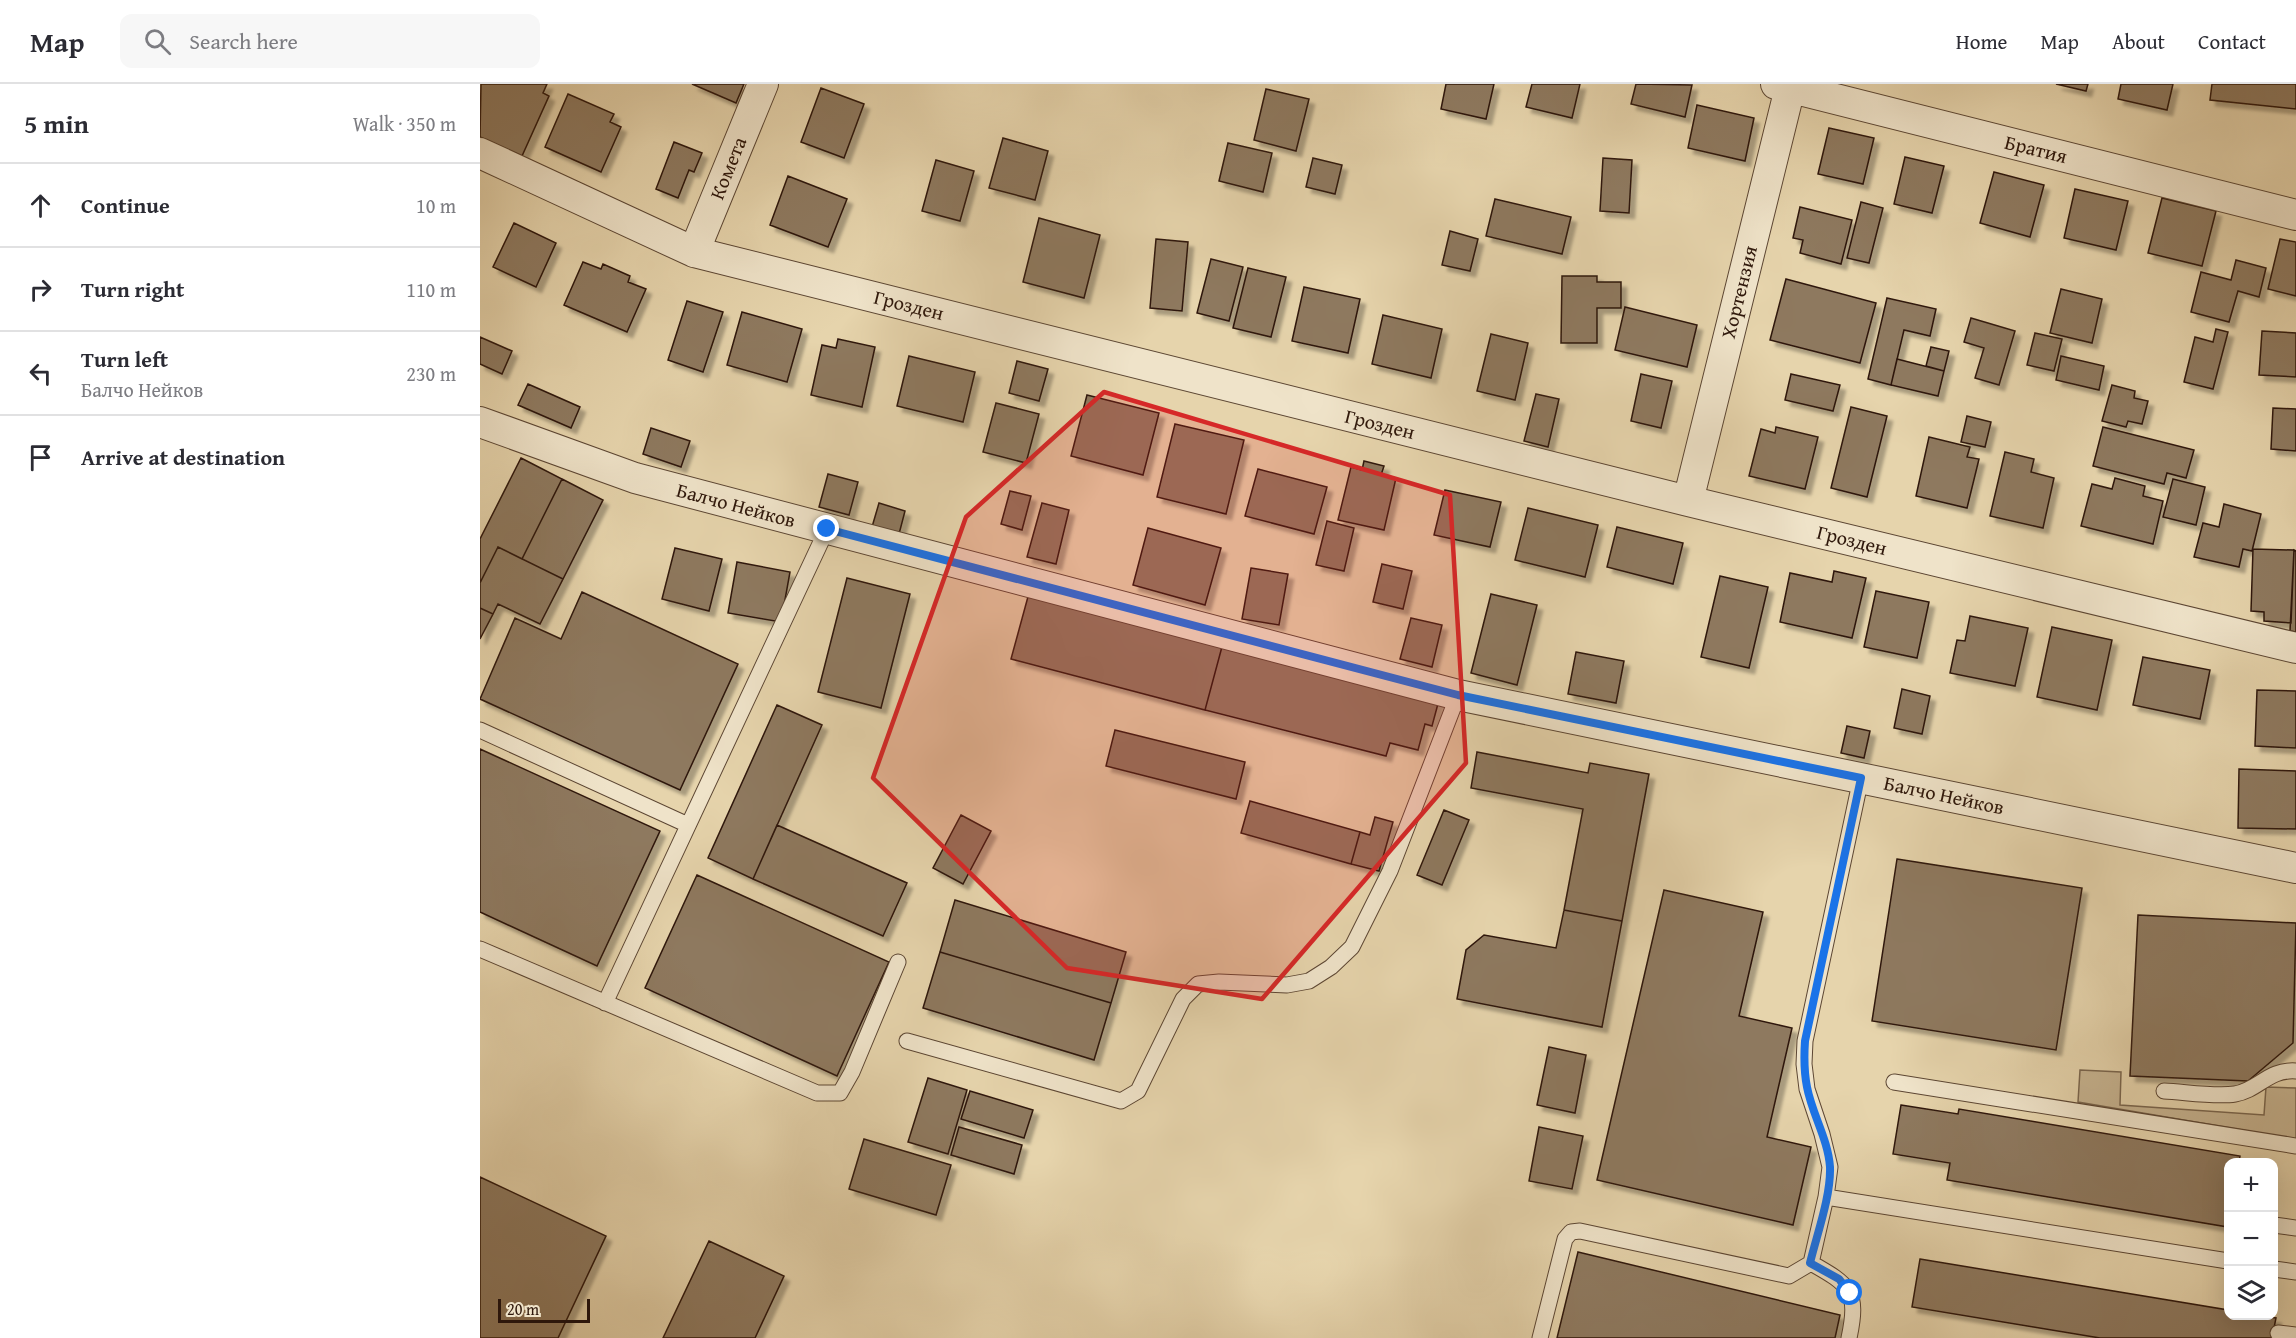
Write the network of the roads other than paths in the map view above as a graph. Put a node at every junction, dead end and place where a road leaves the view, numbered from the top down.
1 (763, 84) edge
2 (1786, 85) edge
3 (480, 153) edge
4 (2296, 214) edge
5 (694, 252) junction
6 (480, 422) edge
7 (1688, 501) junction
8 (827, 529) junction
9 (2296, 648) edge
10 (1458, 695) junction
11 (480, 730) edge
12 (1861, 778) junction
13 (688, 825) junction
14 (2296, 868) edge
15 (480, 948) edge
16 (898, 962) dead end
17 (604, 1003) junction
18 (908, 1041) dead end
19 (2296, 1071) edge
20 (1894, 1082) dead end
21 (2164, 1091) dead end
22 (2296, 1146) edge
23 (1826, 1197) junction
24 (2278, 1226) edge
25 (2296, 1228) edge
26 (2224, 1260) edge
27 (1810, 1263) junction
28 (2278, 1270) edge
29 (2296, 1272) edge
30 (2278, 1332) dead end
31 (2296, 1335) edge
32 (1540, 1338) edge
33 (1848, 1338) edge

1 - 5 street, Комета
2 - 4 street, Братия
2 - 7 street, Хортензия
3 - 5 street, Грозден
5 - 7 street, Грозден
6 - 8 street, Балчо Нейков
7 - 9 street, Грозден
8 - 10 street, Балчо Нейков
8 - 13 lane
10 - 12 street, Балчо Нейков
10 - 18 lane
11 - 13 lane
12 - 14 street, Балчо Нейков
12 - 23 lane
13 - 17 lane
15 - 17 lane
16 - 17 lane
19 - 21 lane
20 - 22 lane
23 - 26 lane
23 - 27 lane
24 - 25 lane
27 - 32 lane
27 - 33 lane
28 - 29 lane
30 - 31 lane

